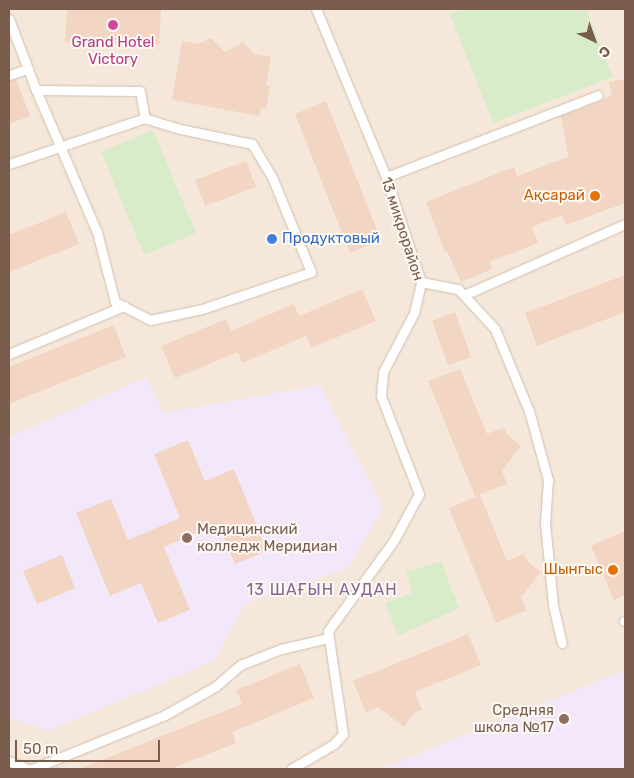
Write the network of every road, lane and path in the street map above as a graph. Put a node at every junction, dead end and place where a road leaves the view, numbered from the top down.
1 (316, 9) edge
2 (9, 19) edge
3 (28, 69) junction
4 (9, 75) edge
5 (36, 90) junction
6 (598, 95) dead end
7 (145, 118) junction
8 (62, 145) junction
9 (9, 164) edge
10 (386, 177) junction
11 (625, 224) edge
12 (421, 282) junction
13 (464, 295) junction
14 (124, 306) junction
15 (9, 354) edge
16 (328, 638) junction
17 (562, 643) dead end
18 (9, 761) edge
19 (30, 769) edge
20 (292, 769) edge

1 - 10 lane, 13 микрорайон
2 - 3 lane
3 - 4 lane
3 - 5 lane
5 - 7 lane
5 - 8 lane
6 - 10 lane
7 - 8 lane
7 - 14 lane
8 - 9 lane
8 - 14 lane
10 - 12 lane, 13 микрорайон
11 - 13 lane
12 - 13 lane
12 - 16 lane, 13 микрорайон
13 - 17 lane
14 - 15 lane
16 - 19 lane
16 - 20 lane
18 - 19 lane

